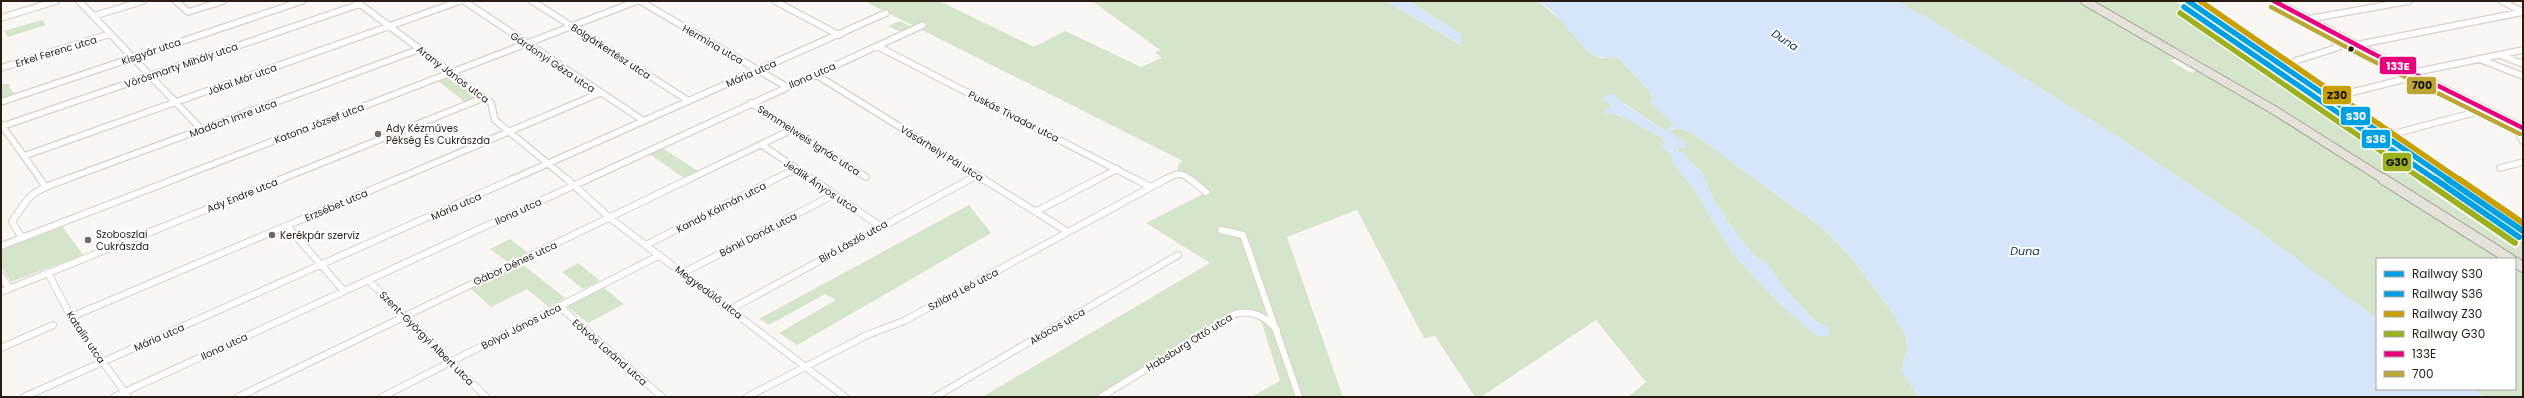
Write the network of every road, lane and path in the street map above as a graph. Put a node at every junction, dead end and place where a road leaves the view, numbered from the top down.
1 (56, 1) edge
2 (79, 1) edge
3 (143, 1) edge
4 (176, 1) edge
5 (223, 1) edge
6 (302, 1) edge
7 (460, 1) edge
8 (464, 1) edge
9 (532, 1) edge
10 (637, 1) edge
11 (640, 1) edge
12 (775, 1) edge
13 (2084, 1) edge
14 (2274, 1) edge
15 (2409, 1) edge
16 (2502, 1) edge
17 (358, 2) edge
18 (2523, 12) edge
19 (886, 13) dead end
20 (94, 16) junction
21 (1, 18) edge
22 (2308, 19) junction
23 (923, 25) dead end
24 (572, 26) junction
25 (388, 27) junction
26 (110, 34) junction
27 (2336, 34) junction
28 (839, 35) junction
29 (526, 44) junction
30 (2356, 45) junction
31 (878, 46) junction
32 (420, 49) junction
33 (2523, 50) edge
34 (2498, 55) junction
35 (134, 57) junction
36 (2478, 59) junction
37 (2295, 61) dead end
38 (2523, 64) edge
39 (1, 68) edge
40 (758, 70) junction
41 (450, 72) junction
42 (815, 74) junction
43 (152, 75) junction
44 (2414, 75) junction
45 (2523, 76) edge
46 (787, 87) junction
47 (600, 94) junction
48 (2337, 96) dead end
49 (483, 98) junction
50 (689, 101) junction
51 (1, 102) edge
52 (177, 102) junction
53 (752, 103) junction
54 (2484, 110) junction
55 (644, 121) junction
56 (2, 125) edge
57 (2523, 128) edge
58 (793, 129) junction
59 (202, 130) junction
60 (509, 132) junction
61 (2393, 134) dead end
62 (2523, 135) edge
63 (2523, 141) edge
64 (762, 145) junction
65 (24, 156) junction
66 (2523, 162) edge
67 (549, 164) junction
68 (2500, 168) dead end
69 (795, 169) junction
70 (1117, 170) junction
71 (977, 175) junction
72 (866, 177) dead end
73 (574, 185) junction
74 (46, 187) junction
75 (1151, 187) junction
76 (1206, 192) dead end
77 (833, 195) junction
78 (1037, 212) junction
79 (610, 218) junction
80 (287, 226) junction
81 (880, 226) junction
82 (1221, 230) dead end
83 (1068, 232) junction
84 (22, 238) junction
85 (646, 245) junction
86 (1, 246) edge
87 (660, 255) junction
88 (1178, 255) dead end
89 (2508, 258) edge
90 (320, 266) junction
91 (48, 273) junction
92 (683, 273) junction
93 (1, 276) edge
94 (368, 280) junction
95 (9, 288) junction
96 (344, 291) junction
97 (1, 292) edge
98 (559, 306) junction
99 (731, 309) junction
100 (405, 316) junction
101 (71, 317) junction
102 (53, 325) dead end
103 (1277, 330) junction
104 (1, 348) edge
105 (103, 362) junction
106 (451, 362) junction
107 (806, 366) junction
108 (126, 394) edge
109 (24, 397) edge
110 (114, 397) edge
111 (238, 397) edge
112 (382, 397) edge
113 (486, 397) edge
114 (662, 397) edge
115 (747, 397) edge
116 (845, 397) edge
117 (935, 397) edge
118 (1101, 397) edge
119 (1300, 397) edge

1 - 21 street
2 - 20 street
3 - 20 street
4 - 5 street
6 - 35 street, Kisgyár utca
7 - 25 street, Jókai Mór utca
8 - 29 street, Gárdonyi Géza utca
9 - 24 street, Bolgárkertész utca
10 - 24 street, Katona József utca
11 - 40 street, Hermina utca
12 - 28 street
13 - 89 main road
14 - 22 main road
15 - 22 street
16 - 18 street
17 - 25 street, Arany János utca
17 - 43 street, Vörösmarty Mihály utca
18 - 30 street
19 - 28 street, Mária utca
20 - 26 street
22 - 27 main road
23 - 31 street, Ilona utca
24 - 29 street, Katona József utca
24 - 50 street, Bolgárkertész utca
25 - 32 street, Arany János utca
25 - 52 street, Jókai Mór utca
26 - 35 street
26 - 39 street, Erkel Ferenc utca
27 - 30 main road
27 - 37 street
28 - 40 street, Mária utca
29 - 41 street, Katona József utca
29 - 47 street, Gárdonyi Géza utca
30 - 44 main road
31 - 42 street, Ilona utca
31 - 70 street, Puskás Tivadar utca
32 - 41 street, Arany János utca
32 - 59 street, Madách Imre utca
33 - 34 street
34 - 36 street
34 - 38 street
35 - 43 street
35 - 51 street, Kisgyár utca
36 - 44 street
36 - 45 street
40 - 46 street, Hermina utca
40 - 50 street, Mária utca
41 - 49 street, Arany János utca
41 - 84 street, Katona József utca
42 - 46 street, Ilona utca
42 - 71 street, Vásárhelyi Pál utca
43 - 52 street
43 - 56 street, Vörösmarty Mihály utca
44 - 48 street
44 - 54 main road
46 - 53 street, Ilona utca
47 - 55 street, Gárdonyi Géza utca
47 - 60 street, Erzsébet utca
49 - 60 street, Arany János utca
49 - 91 street, Ady Endre utca
50 - 55 street, Mária utca
52 - 59 street
52 - 65 street, Jókai Mór utca
53 - 58 street, Semmelweis Ignác utca
53 - 73 street, Ilona utca
54 - 57 main road
54 - 61 street
55 - 67 street, Mária utca
56 - 65 street
58 - 64 street, Gábor Dénes utca
58 - 72 street, Semmelweis Ignác utca
59 - 74 street, Madách Imre utca
60 - 67 street, Arany János utca
60 - 80 street, Erzsébet utca
62 - 63 street
64 - 69 street, Jedlik Ányos utca
64 - 79 street, Gábor Dénes utca
65 - 74 street
66 - 68 street
67 - 73 street, Arany János utca
67 - 90 street, Mária utca
69 - 77 street, Jedlik Ányos utca
69 - 85 street, Kandó Kálmán utca
70 - 75 street, Puskás Tivadar utca
70 - 78 street
71 - 78 street, Vásárhelyi Pál utca
71 - 81 street, Bíró László utca
73 - 79 street, Megyedűlő utca
73 - 94 street, Ilona utca
74 - 84 street, Madách Imre utca
75 - 76 street, Szilárd Leó utca
75 - 83 street, Szilárd Leó utca
77 - 81 street, Jedlik Ányos utca
77 - 92 street, Bánki Donát utca
78 - 83 street, Vásárhelyi Pál utca
79 - 85 street, Megyedűlő utca
79 - 100 street, Gábor Dénes utca
80 - 90 street
80 - 101 street, Erzsébet utca
81 - 99 street, Bíró László utca
82 - 103 street
83 - 107 street, Szilárd Leó utca
84 - 86 street, Katona József utca
85 - 87 street, Megyedűlő utca
87 - 92 street, Megyedűlő utca
87 - 98 street, Bolyai János utca
88 - 117 street, Akácos utca
90 - 96 street
90 - 105 street, Mária utca
91 - 95 street, Ady Endre utca
91 - 101 street, Katalin utca
92 - 99 street, Megyedűlő utca
93 - 95 street
94 - 96 street, Ilona utca
94 - 100 street, Szent-Györgyi Albert utca
95 - 97 street, Ady Endre utca
96 - 108 street, Ilona utca
98 - 106 street, Bolyai János utca
98 - 114 street, Eötvös Loránd utca
99 - 107 street, Megyedűlő utca
100 - 106 street, Szent-Györgyi Albert utca
100 - 111 street, Gábor Dénes utca
101 - 105 street, Katalin utca
102 - 104 street
103 - 118 street, Habsburg Ottó utca
103 - 119 street
105 - 108 street, Katalin utca
105 - 109 street, Mária utca
106 - 112 street, Bolyai János utca
106 - 113 street, Szent-Györgyi Albert utca
107 - 115 street, Szilárd Leó utca
107 - 116 street, Megyedűlő utca
108 - 110 street, Ilona utca

